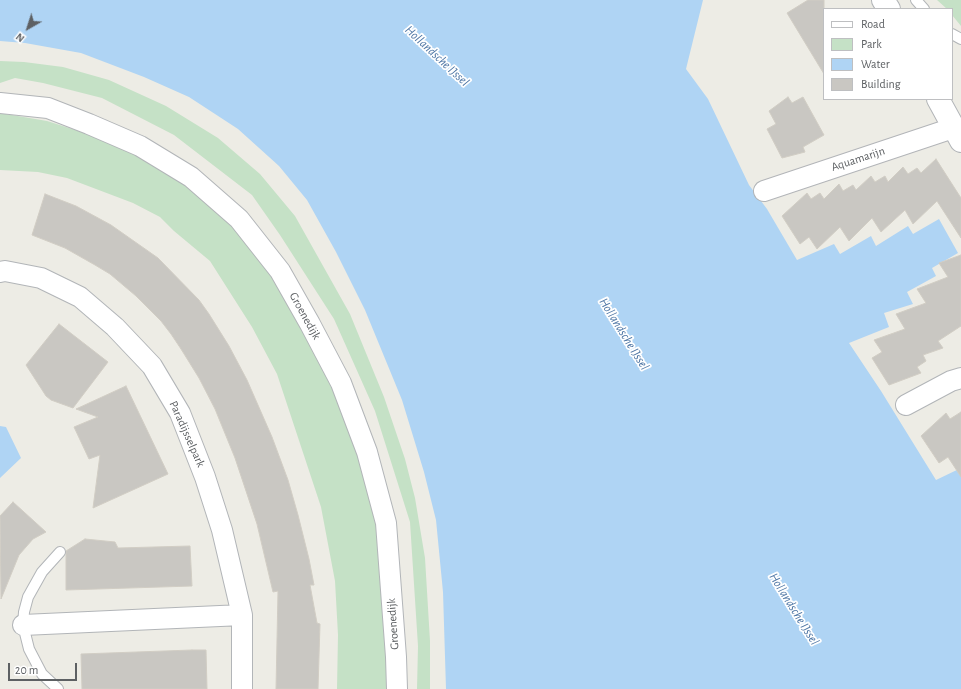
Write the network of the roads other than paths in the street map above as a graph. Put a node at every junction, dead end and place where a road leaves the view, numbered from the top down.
1 (916, 0) edge
2 (923, 8) edge
3 (939, 100) edge
4 (0, 103) edge
5 (957, 134) edge
6 (764, 191) dead end
7 (0, 272) edge
8 (958, 375) edge
9 (906, 405) dead end
10 (60, 552) dead end
11 (242, 615) junction
12 (23, 625) junction
13 (58, 689) edge
14 (242, 689) edge
15 (397, 689) edge

1 - 2 lane
3 - 5 street
4 - 15 street, Groenedijk
5 - 6 street, Aquamarijn
7 - 11 street, Paradijsselpark
8 - 9 street
10 - 12 lane
11 - 12 street
11 - 14 street, Paradijsselpark
12 - 13 lane

